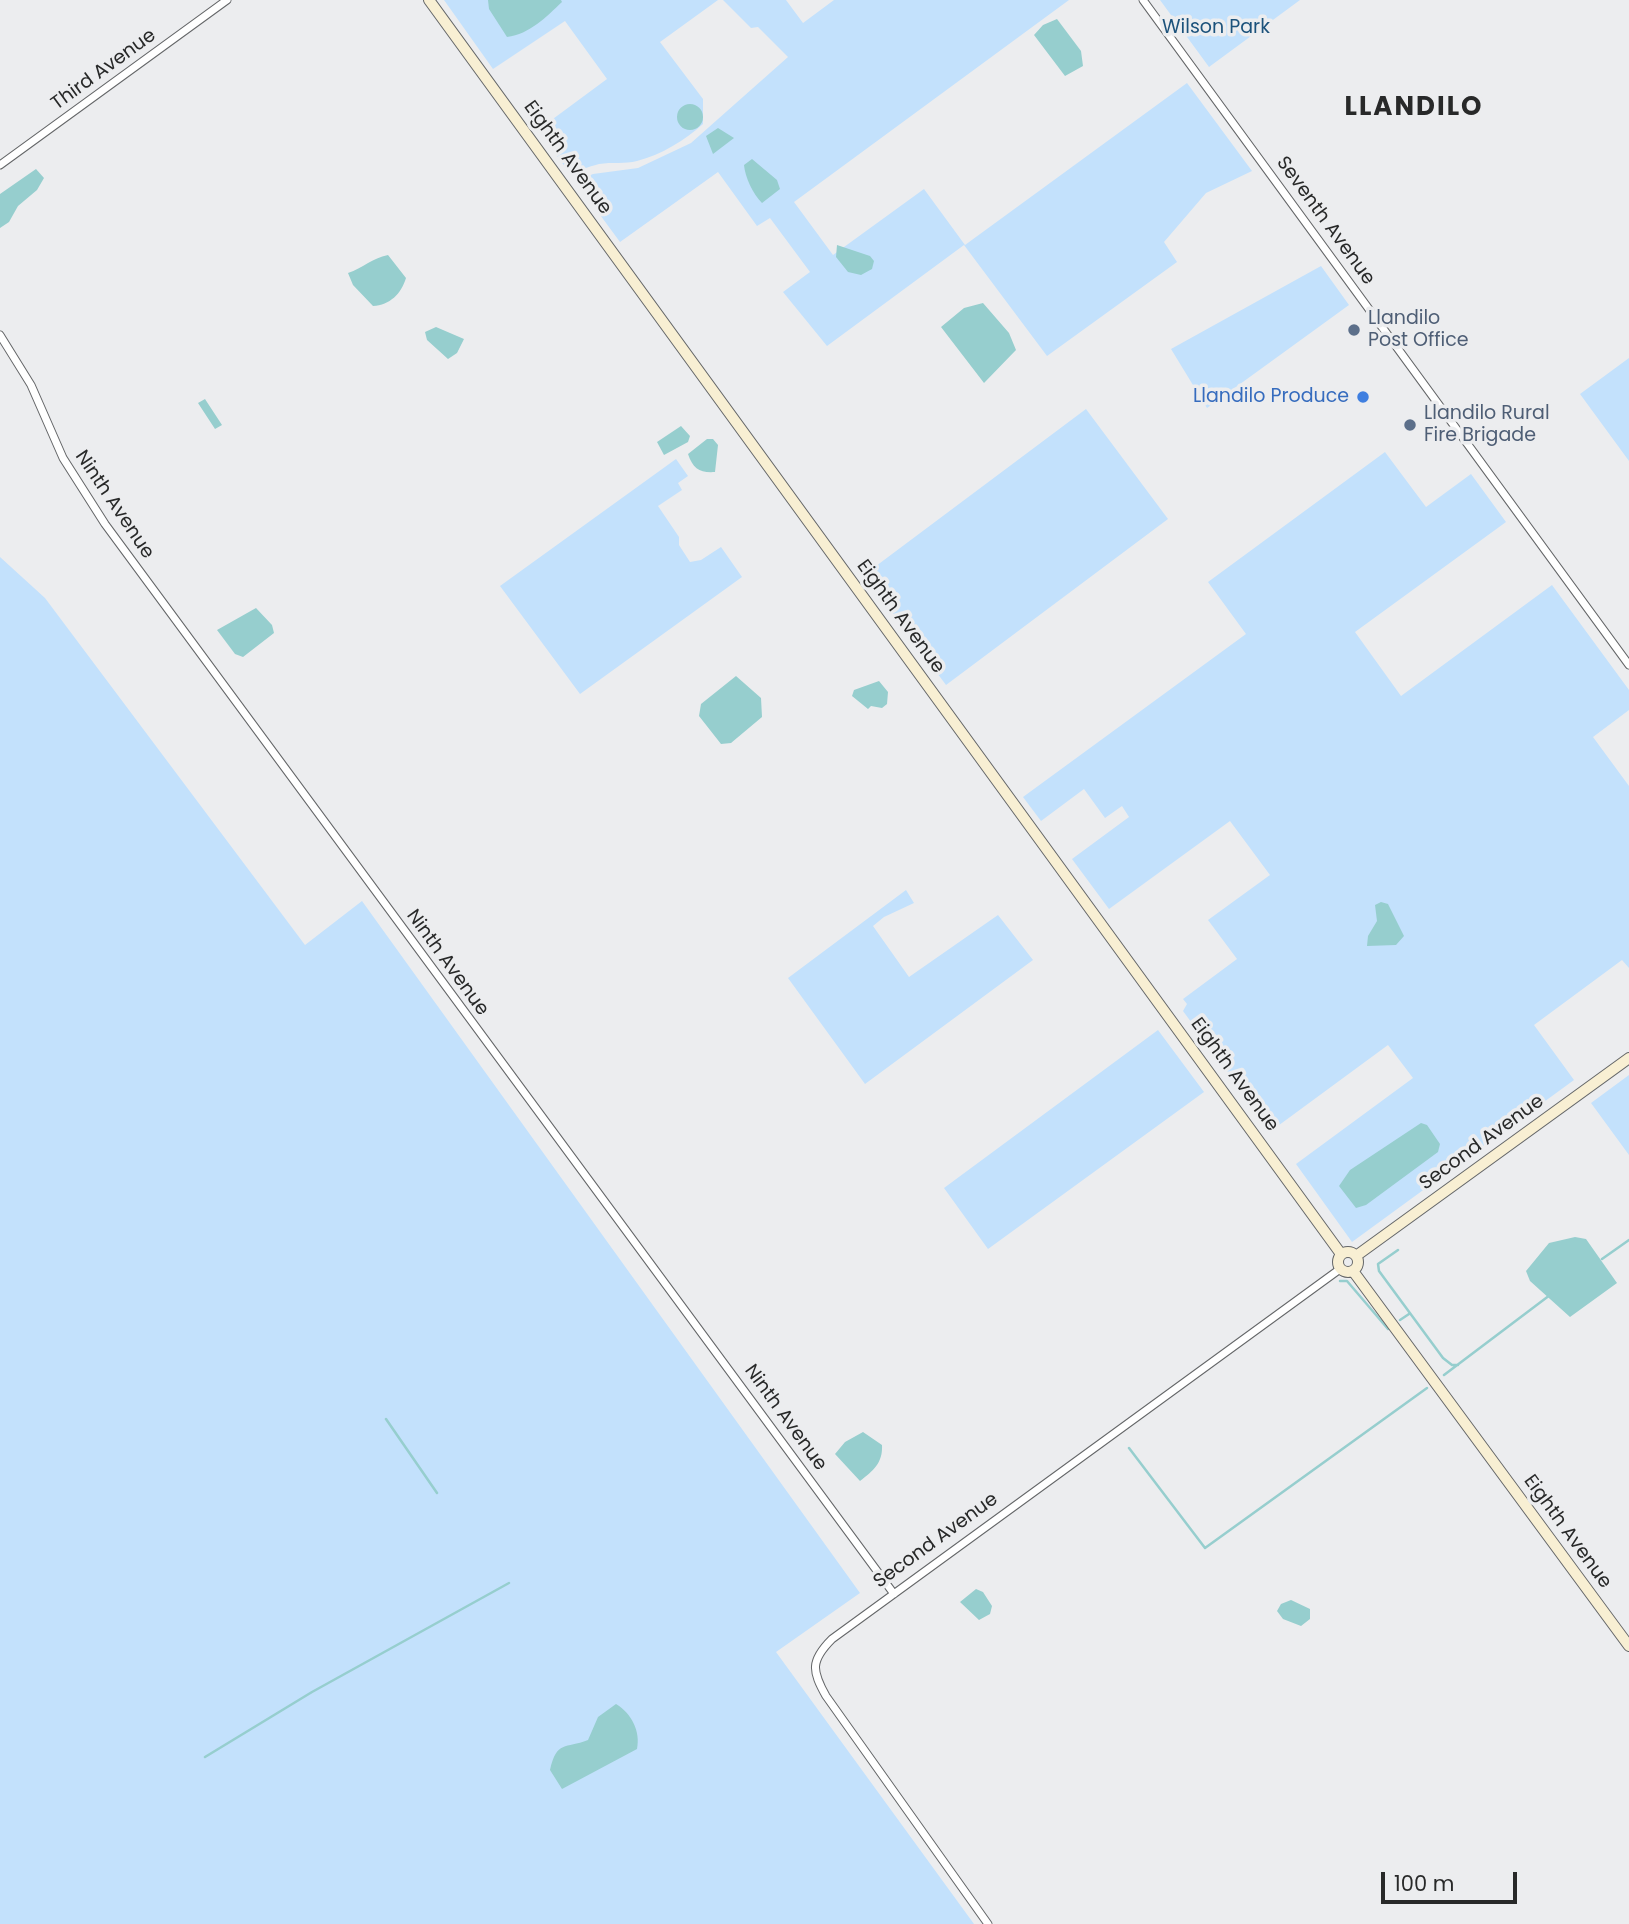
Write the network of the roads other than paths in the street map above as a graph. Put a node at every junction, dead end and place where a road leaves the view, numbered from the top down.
1 (227, 0) edge
2 (429, 0) edge
3 (1143, 0) edge
4 (0, 165) edge
5 (0, 335) edge
6 (1629, 665) edge
7 (1629, 1058) edge
8 (1341, 1254) junction
9 (1356, 1256) junction
10 (1340, 1269) junction
11 (1353, 1271) junction
12 (894, 1594) junction
13 (1629, 1646) edge
14 (988, 1924) edge

1 - 4 street, Third Avenue
2 - 8 main road, Eighth Avenue
3 - 6 street, Seventh Avenue
5 - 12 street, Ninth Avenue
7 - 9 main road, Second Avenue
8 - 9 main road
8 - 10 main road
9 - 11 main road
10 - 11 main road
10 - 12 street, Second Avenue
11 - 13 main road, Eighth Avenue
12 - 14 street, Second Avenue

